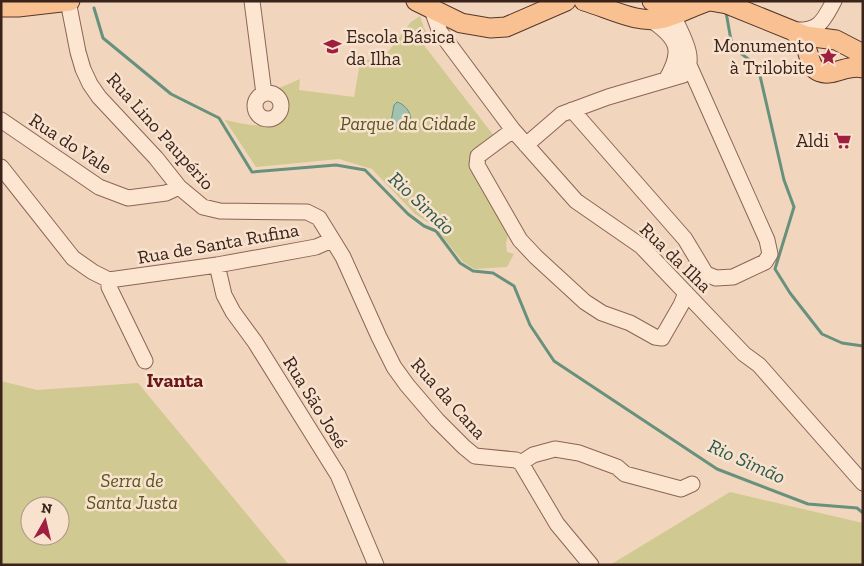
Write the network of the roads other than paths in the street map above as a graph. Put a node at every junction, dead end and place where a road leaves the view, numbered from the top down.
1 (69, 1) edge
2 (252, 1) edge
3 (566, 1) edge
4 (584, 1) edge
5 (641, 1) edge
6 (652, 1) edge
7 (704, 1) edge
8 (709, 1) edge
9 (834, 1) edge
10 (424, 6) edge
11 (1, 7) edge
12 (673, 16) junction
13 (651, 20) junction
14 (792, 30) junction
15 (839, 48) edge
16 (689, 65) junction
17 (666, 80) junction
18 (264, 94) dead end
19 (572, 110) junction
20 (1, 120) edge
21 (513, 130) junction
22 (526, 145) junction
23 (1, 167) edge
24 (179, 187) junction
25 (332, 240) junction
26 (217, 265) junction
27 (109, 280) junction
28 (686, 293) junction
29 (145, 361) dead end
30 (520, 463) junction
31 (863, 483) edge
32 (692, 484) dead end
33 (376, 565) edge
34 (591, 565) edge

1 - 11 main road
1 - 24 street, Rua Lino Paupério
2 - 18 street
3 - 10 main road
4 - 13 main road
5 - 12 main road
6 - 7 main road
8 - 12 main road
8 - 14 main road
9 - 15 street
10 - 21 street, Rua da Ilha
12 - 13 main road
12 - 16 street
13 - 17 street
14 - 15 main road
14 - 15 street
16 - 17 street
16 - 19 street
17 - 19 street
19 - 22 street
20 - 24 street, Rua do Vale
21 - 22 street, Rua da Ilha
21 - 28 street
22 - 28 street, Rua da Ilha
23 - 27 street
24 - 25 street, Rua Lino Paupério
25 - 26 street, Rua de Santa Rufina
25 - 30 street, Rua da Cana
26 - 27 street, Rua de Santa Rufina
26 - 33 street, Rua São José
27 - 29 street
28 - 31 street, Rua da Ilha
30 - 32 street
30 - 34 street

